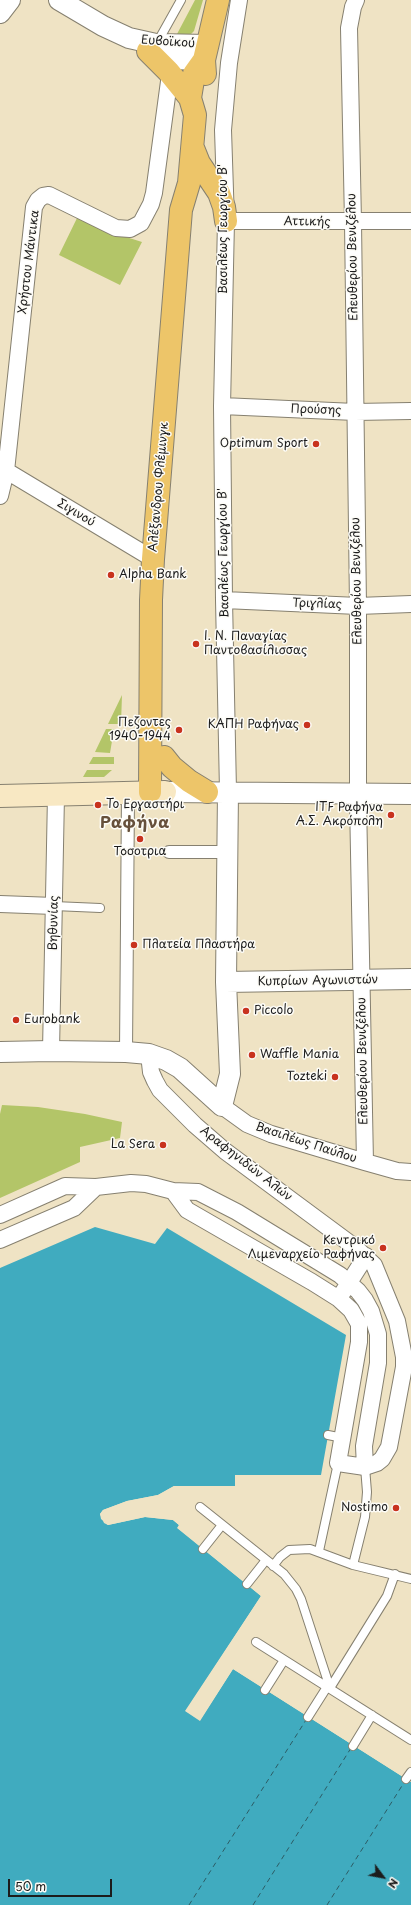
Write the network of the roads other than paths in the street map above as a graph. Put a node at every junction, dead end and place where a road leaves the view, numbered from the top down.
1 (10, 0) edge
2 (59, 0) edge
3 (181, 0) edge
4 (218, 0) edge
5 (239, 0) edge
6 (356, 0) edge
7 (0, 13) edge
8 (152, 47) junction
9 (205, 52) junction
10 (170, 74) junction
11 (192, 106) junction
12 (192, 146) junction
13 (189, 183) junction
14 (226, 221) junction
15 (411, 221) edge
16 (353, 222) junction
17 (222, 406) junction
18 (411, 411) edge
19 (355, 412) junction
20 (3, 469) edge
21 (0, 496) edge
22 (153, 559) junction
23 (224, 600) junction
24 (411, 604) edge
25 (358, 606) junction
26 (164, 757) junction
27 (157, 792) junction
28 (218, 792) junction
29 (128, 793) junction
30 (358, 794) junction
31 (411, 794) edge
32 (56, 795) junction
33 (0, 796) edge
34 (170, 852) dead end
35 (228, 852) junction
36 (0, 904) edge
37 (54, 906) junction
38 (100, 908) dead end
39 (411, 979) edge
40 (362, 981) junction
41 (226, 982) junction
42 (51, 1051) junction
43 (0, 1052) edge
44 (126, 1052) junction
45 (149, 1054) junction
46 (222, 1106) junction
47 (365, 1162) junction
48 (411, 1172) edge
49 (96, 1187) junction
50 (173, 1191) junction
51 (0, 1215) edge
52 (0, 1240) edge
53 (366, 1256) junction
54 (349, 1282) junction
55 (339, 1299) junction
56 (338, 1463) junction
57 (364, 1467) junction
58 (200, 1507) dead end
59 (222, 1525) junction
60 (203, 1549) dead end
61 (319, 1551) junction
62 (266, 1560) junction
63 (353, 1565) junction
64 (273, 1566) junction
65 (395, 1574) junction
66 (411, 1579) edge
67 (247, 1584) dead end
68 (256, 1642) dead end
69 (284, 1660) junction
70 (329, 1687) junction
71 (265, 1690) dead end
72 (372, 1715) junction
73 (308, 1717) dead end
74 (411, 1740) edge
75 (353, 1746) dead end
76 (411, 1772) edge
77 (406, 1779) dead end

1 - 7 street
2 - 8 street, Ευβοϊκού
3 - 8 lane
4 - 9 main road, Αλέξανδρου Φλέμινγκ
5 - 14 street, Βασιλέως Γεωργίου Β'
6 - 16 street, Ελευθερίου Βενιζέλου
8 - 9 street, Ευβοϊκού
8 - 10 main road
9 - 11 main road, Αλέξανδρου Φλέμινγκ
10 - 11 main road
10 - 20 street, Χρήστου Μάντικα
11 - 12 main road, Αλέξανδρου Φλέμινγκ
12 - 13 main road, Αλέξανδρου Φλέμινγκ
12 - 14 main road
13 - 22 main road, Αλέξανδρου Φλέμινγκ
13 - 26 main road, Αλέξανδρου Φλέμινγκ
14 - 16 street, Αττικής
14 - 17 street, Βασιλέως Γεωργίου Β'
15 - 16 street, Αττικής
16 - 19 street, Ελευθερίου Βενιζέλου
17 - 19 street, Προύσης
17 - 23 street, Βασιλέως Γεωργίου Β'
18 - 19 street, Προύσης
19 - 25 street, Ελευθερίου Βενιζέλου
20 - 21 street, Χρήστου Μάντικα
20 - 22 street, Σιγινού
22 - 27 main road, Αλέξανδρου Φλέμινγκ
23 - 25 street, Τριγλίας
23 - 28 street, Βασιλέως Γεωργίου Β'
24 - 25 street, Τριγλίας
25 - 30 street, Ελευθερίου Βενιζέλου
26 - 27 main road, Αλέξανδρου Φλέμινγκ
26 - 28 main road
27 - 28 street
27 - 29 main road
28 - 30 street
28 - 35 street, Βασιλέως Γεωργίου Β'
29 - 32 main road
29 - 44 street
30 - 31 street
30 - 40 street, Ελευθερίου Βενιζέλου
32 - 33 main road
32 - 37 street, Βηθυνίας
34 - 35 street
35 - 41 street, Βασιλέως Γεωργίου Β'
36 - 37 street
37 - 38 lane
37 - 42 street, Βηθυνίας
39 - 40 street, Κυπρίων Αγωνιστών
40 - 41 street, Κυπρίων Αγωνιστών
40 - 47 street, Ελευθερίου Βενιζέλου
41 - 46 street, Βασιλέως Γεωργίου Β'
42 - 43 street
42 - 44 street
44 - 45 street, Βασιλέως Παύλου
45 - 46 street, Βασιλέως Παύλου
45 - 53 street, Αραφηνιδών Αλών
46 - 47 street, Βασιλέως Παύλου
47 - 48 street, Βασιλέως Παύλου
49 - 50 street
49 - 51 street
49 - 52 street
50 - 54 street
50 - 55 street
53 - 54 street
53 - 57 street, Αραφηνιδών Αλών
54 - 55 street
54 - 57 street
55 - 56 street
56 - 57 street
56 - 61 lane
57 - 63 lane
58 - 59 lane
59 - 60 lane
59 - 62 lane
61 - 63 lane
61 - 64 lane
62 - 64 lane
62 - 67 lane
63 - 65 lane
64 - 70 lane
65 - 66 lane
65 - 70 lane
68 - 69 lane
69 - 70 lane
69 - 71 lane
70 - 72 lane
70 - 73 lane
72 - 74 lane
72 - 75 lane
76 - 77 lane

